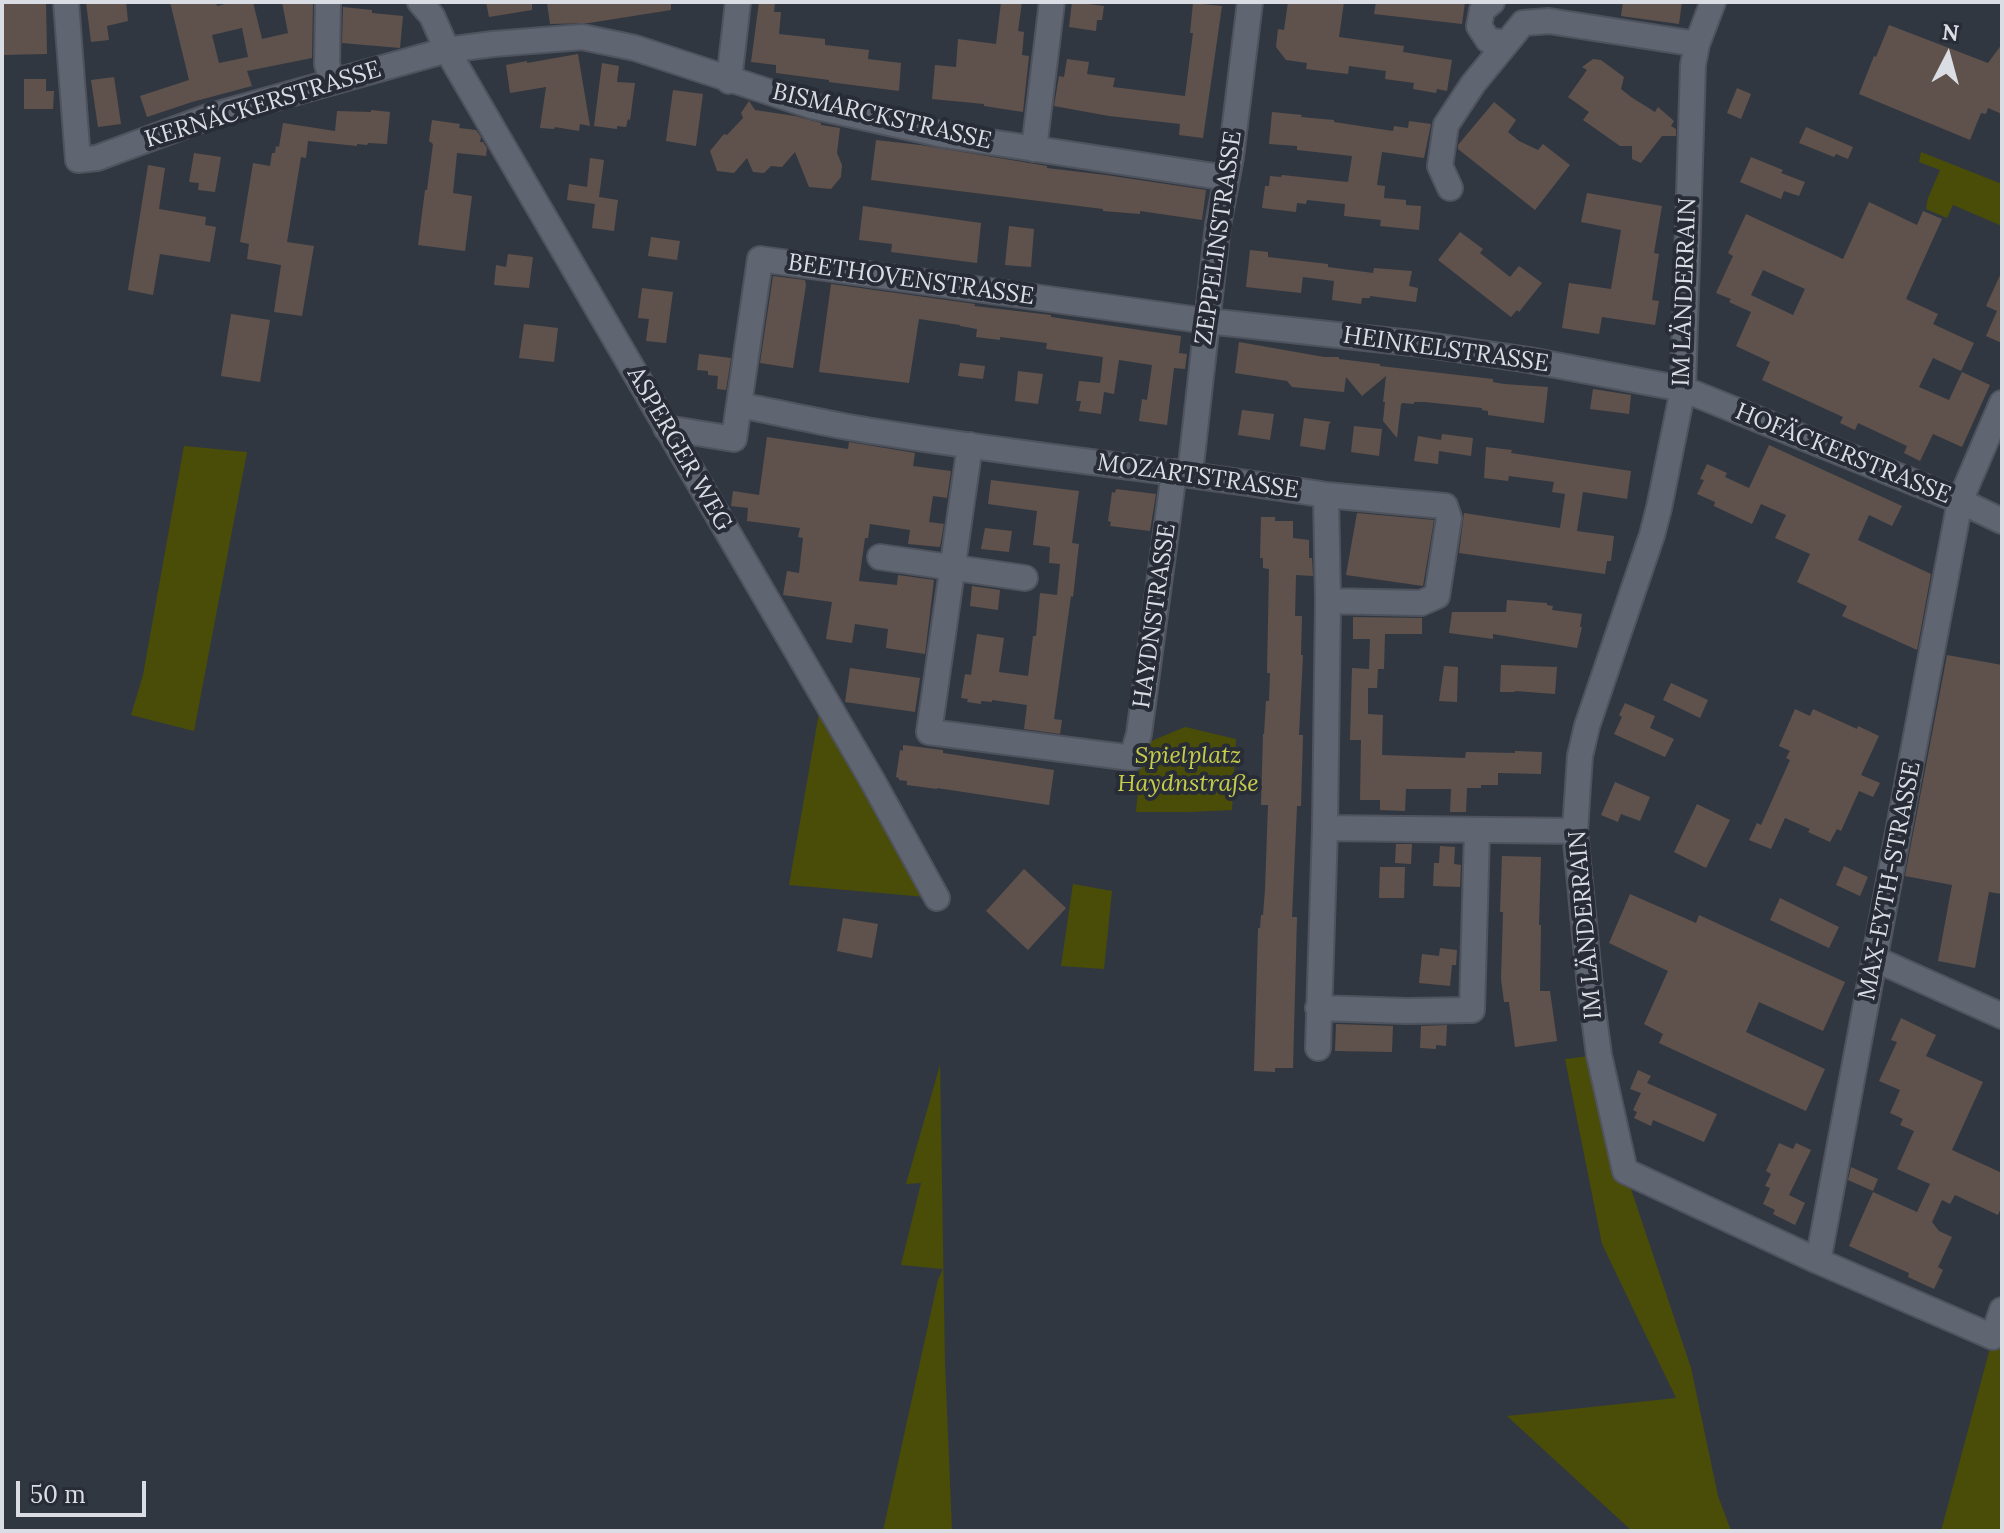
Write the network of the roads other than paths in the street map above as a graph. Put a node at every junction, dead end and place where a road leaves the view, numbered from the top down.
1 (66, 2) edge
2 (328, 2) edge
3 (420, 2) edge
4 (738, 2) edge
5 (1052, 2) edge
6 (1250, 2) edge
7 (1492, 2) edge
8 (1504, 2) edge
9 (1713, 2) edge
10 (1523, 23) junction
11 (1506, 43) junction
12 (1697, 44) junction
13 (447, 50) junction
14 (729, 81) junction
15 (332, 82) junction
16 (1034, 149) junction
17 (1227, 178) junction
18 (1450, 188) dead end
19 (1207, 321) junction
20 (1683, 389) junction
21 (2002, 403) edge
22 (739, 405) junction
23 (666, 428) junction
24 (970, 445) junction
25 (1182, 473) junction
26 (1326, 495) junction
27 (1960, 501) junction
28 (2002, 521) edge
29 (880, 557) dead end
30 (953, 567) junction
31 (1025, 578) dead end
32 (1328, 601) junction
33 (1325, 828) junction
34 (1575, 831) junction
35 (1477, 832) junction
36 (937, 898) dead end
37 (1875, 959) junction
38 (1318, 1008) junction
39 (2002, 1016) edge
40 (1318, 1048) dead end
41 (1818, 1261) junction
42 (2002, 1310) edge

1 - 15 street, KERNÄCKERSTRASSE
2 - 15 street
3 - 13 street, ASPERGER WEG
4 - 14 street
5 - 16 street
6 - 17 street, ZEPPELINSTRASSE
7 - 11 street
8 - 10 street
9 - 12 street, IM LÄNDERRAIN
10 - 11 street
10 - 12 street
11 - 18 street
12 - 20 street, IM LÄNDERRAIN
13 - 14 street, BISMARCKSTRASSE
13 - 15 street, KERNÄCKERSTRASSE
13 - 23 street, ASPERGER WEG
14 - 16 street, BISMARCKSTRASSE
16 - 17 street, BISMARCKSTRASSE
17 - 19 street, ZEPPELINSTRASSE
19 - 20 street, HEINKELSTRASSE
19 - 22 street, BEETHOVENSTRASSE
19 - 25 street, ZEPPELINSTRASSE
20 - 27 street, HOFÄCKERSTRASSE
20 - 34 street, IM LÄNDERRAIN
21 - 27 street, MAX-EYTH-STRASSE
22 - 23 street
22 - 24 street, MOZARTSTRASSE
23 - 36 street, ASPERGER WEG
24 - 25 street, MOZARTSTRASSE
24 - 30 street
25 - 26 street, MOZARTSTRASSE
25 - 30 street, HAYDNSTRASSE
26 - 32 street, MOZARTSTRASSE
26 - 32 street
27 - 28 street, HOFÄCKERSTRASSE
27 - 37 street, MAX-EYTH-STRASSE
29 - 30 street
30 - 31 street
32 - 33 street, MOZARTSTRASSE
33 - 35 street
33 - 38 street, MOZARTSTRASSE
34 - 35 street
34 - 41 street, IM LÄNDERRAIN
35 - 38 street
37 - 39 street
37 - 41 street, MAX-EYTH-STRASSE
38 - 40 street, MOZARTSTRASSE
41 - 42 street, IM LÄNDERRAIN

